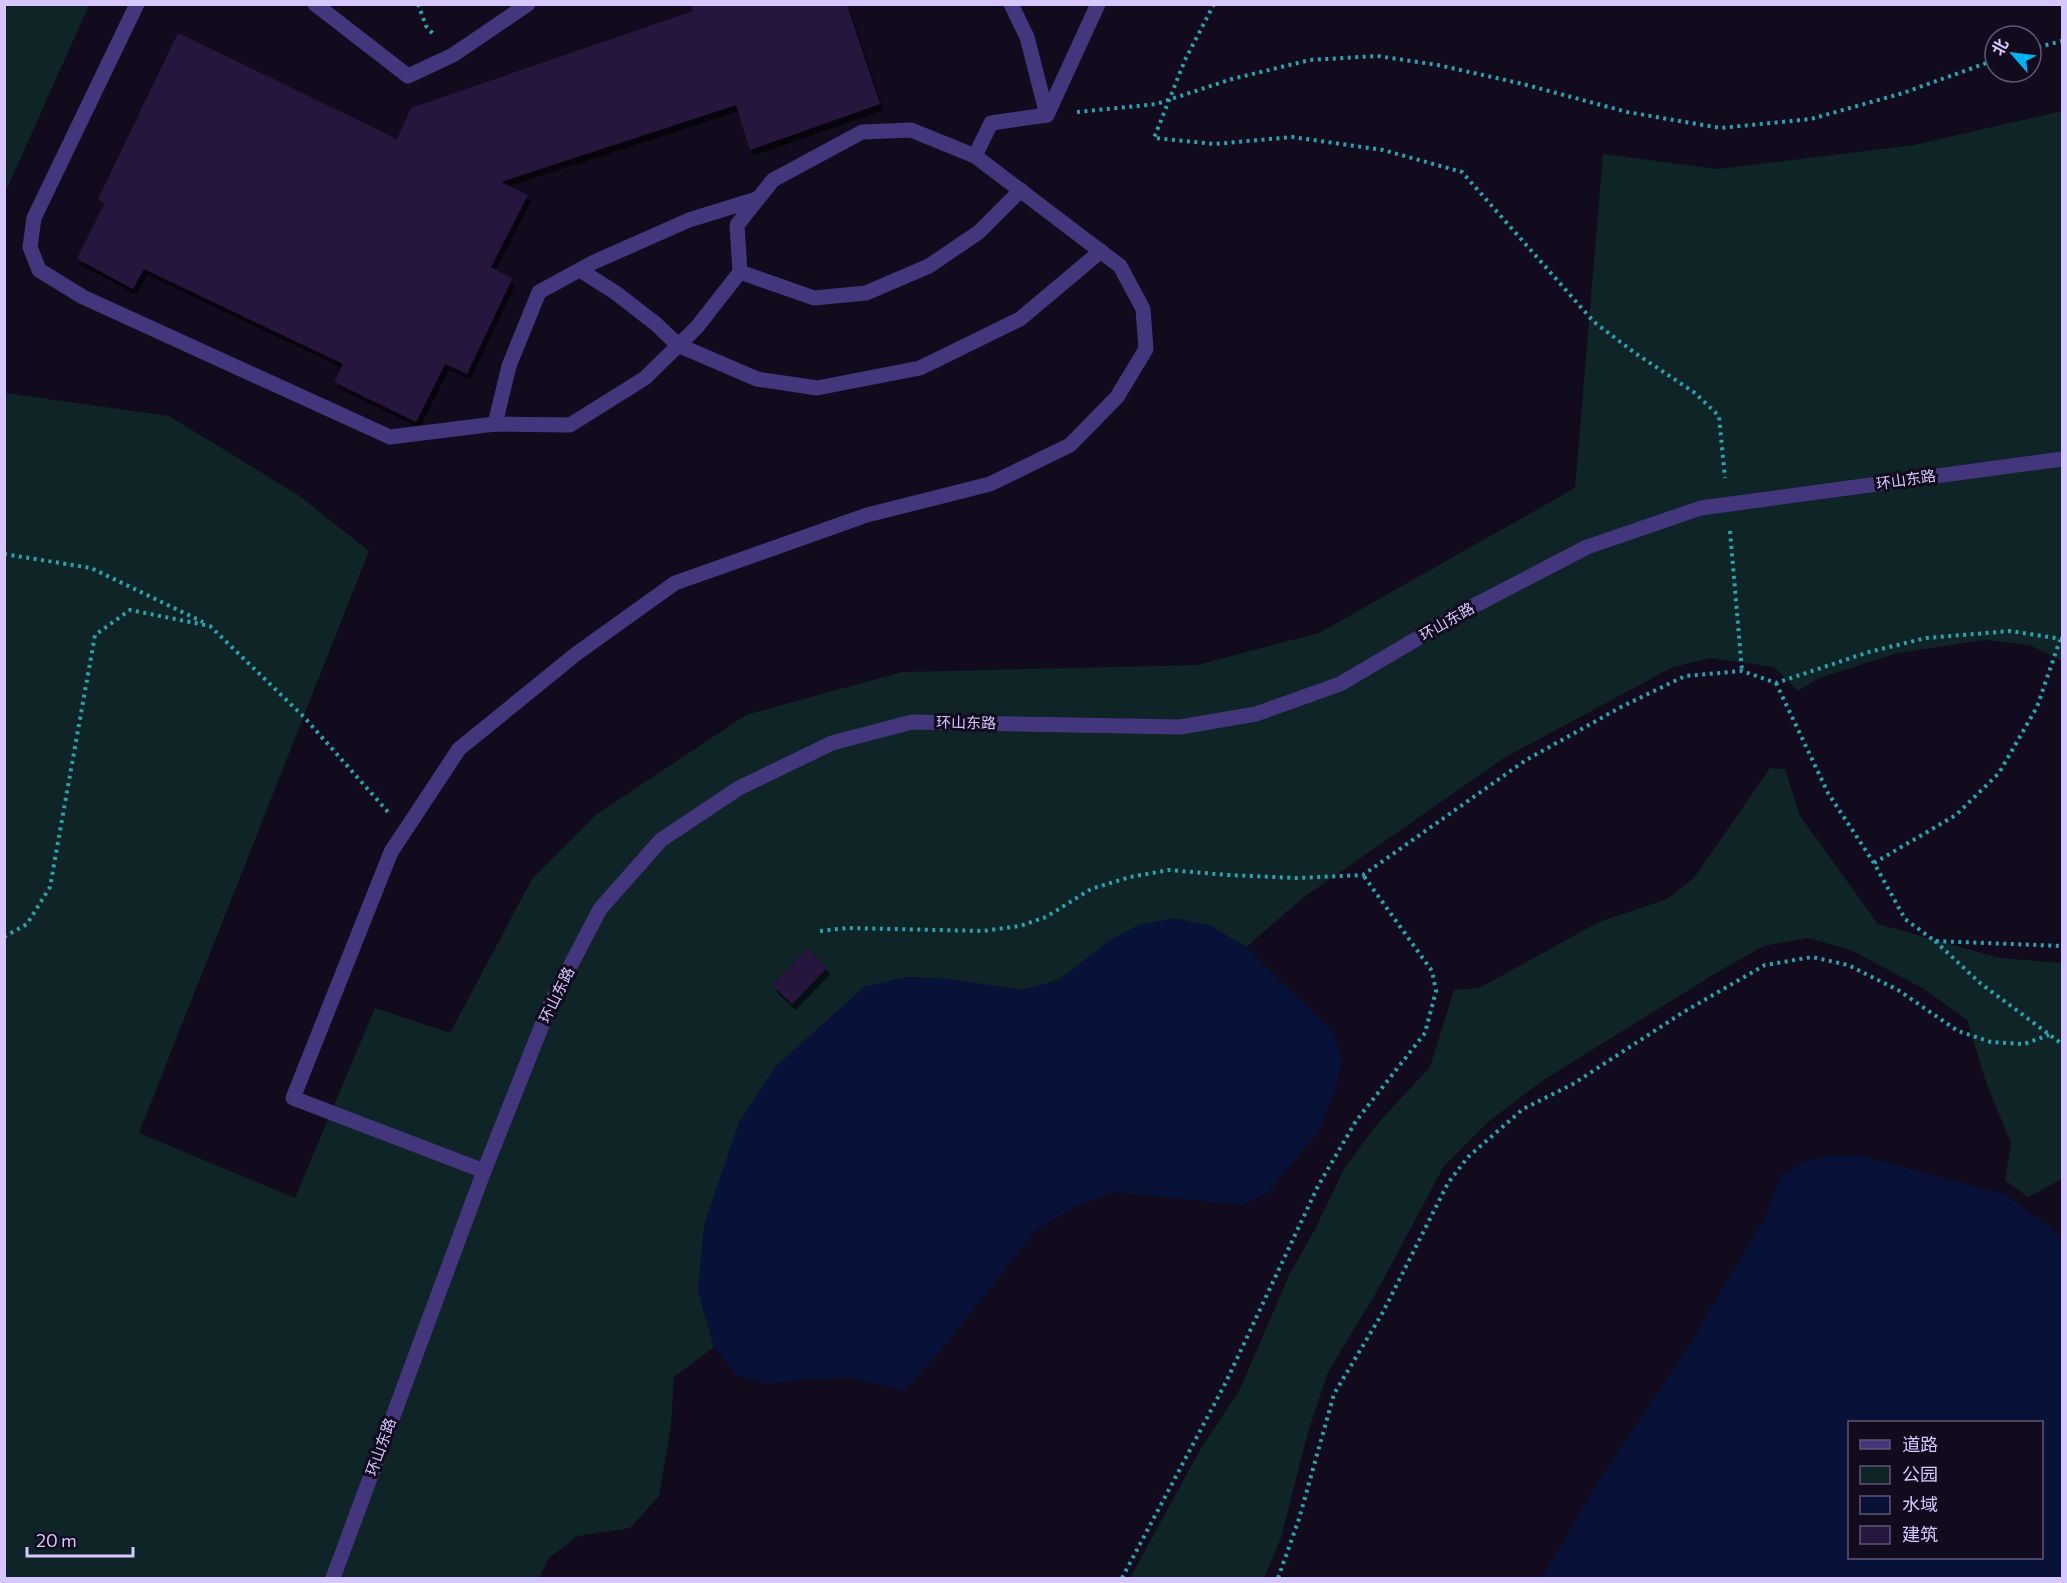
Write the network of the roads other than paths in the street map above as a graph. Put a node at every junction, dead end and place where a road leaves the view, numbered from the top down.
1 (137, 4) edge
2 (315, 4) edge
3 (528, 4) edge
4 (1011, 4) edge
5 (1098, 4) edge
6 (1047, 115) junction
7 (975, 156) junction
8 (1021, 190) junction
9 (757, 199) junction
10 (1101, 251) junction
11 (579, 270) junction
12 (740, 272) junction
13 (678, 345) junction
14 (495, 424) junction
15 (2062, 459) edge
16 (484, 1171) junction
17 (333, 1578) edge

1 - 14 street
2 - 3 street
4 - 6 street
5 - 6 street
6 - 7 street
7 - 8 street
7 - 9 street
8 - 10 street
8 - 12 street
9 - 11 street
9 - 12 street
10 - 13 street
10 - 16 street
11 - 13 street
11 - 14 street
12 - 13 street
13 - 14 street
15 - 16 street, 环山东路
16 - 17 street, 环山东路

